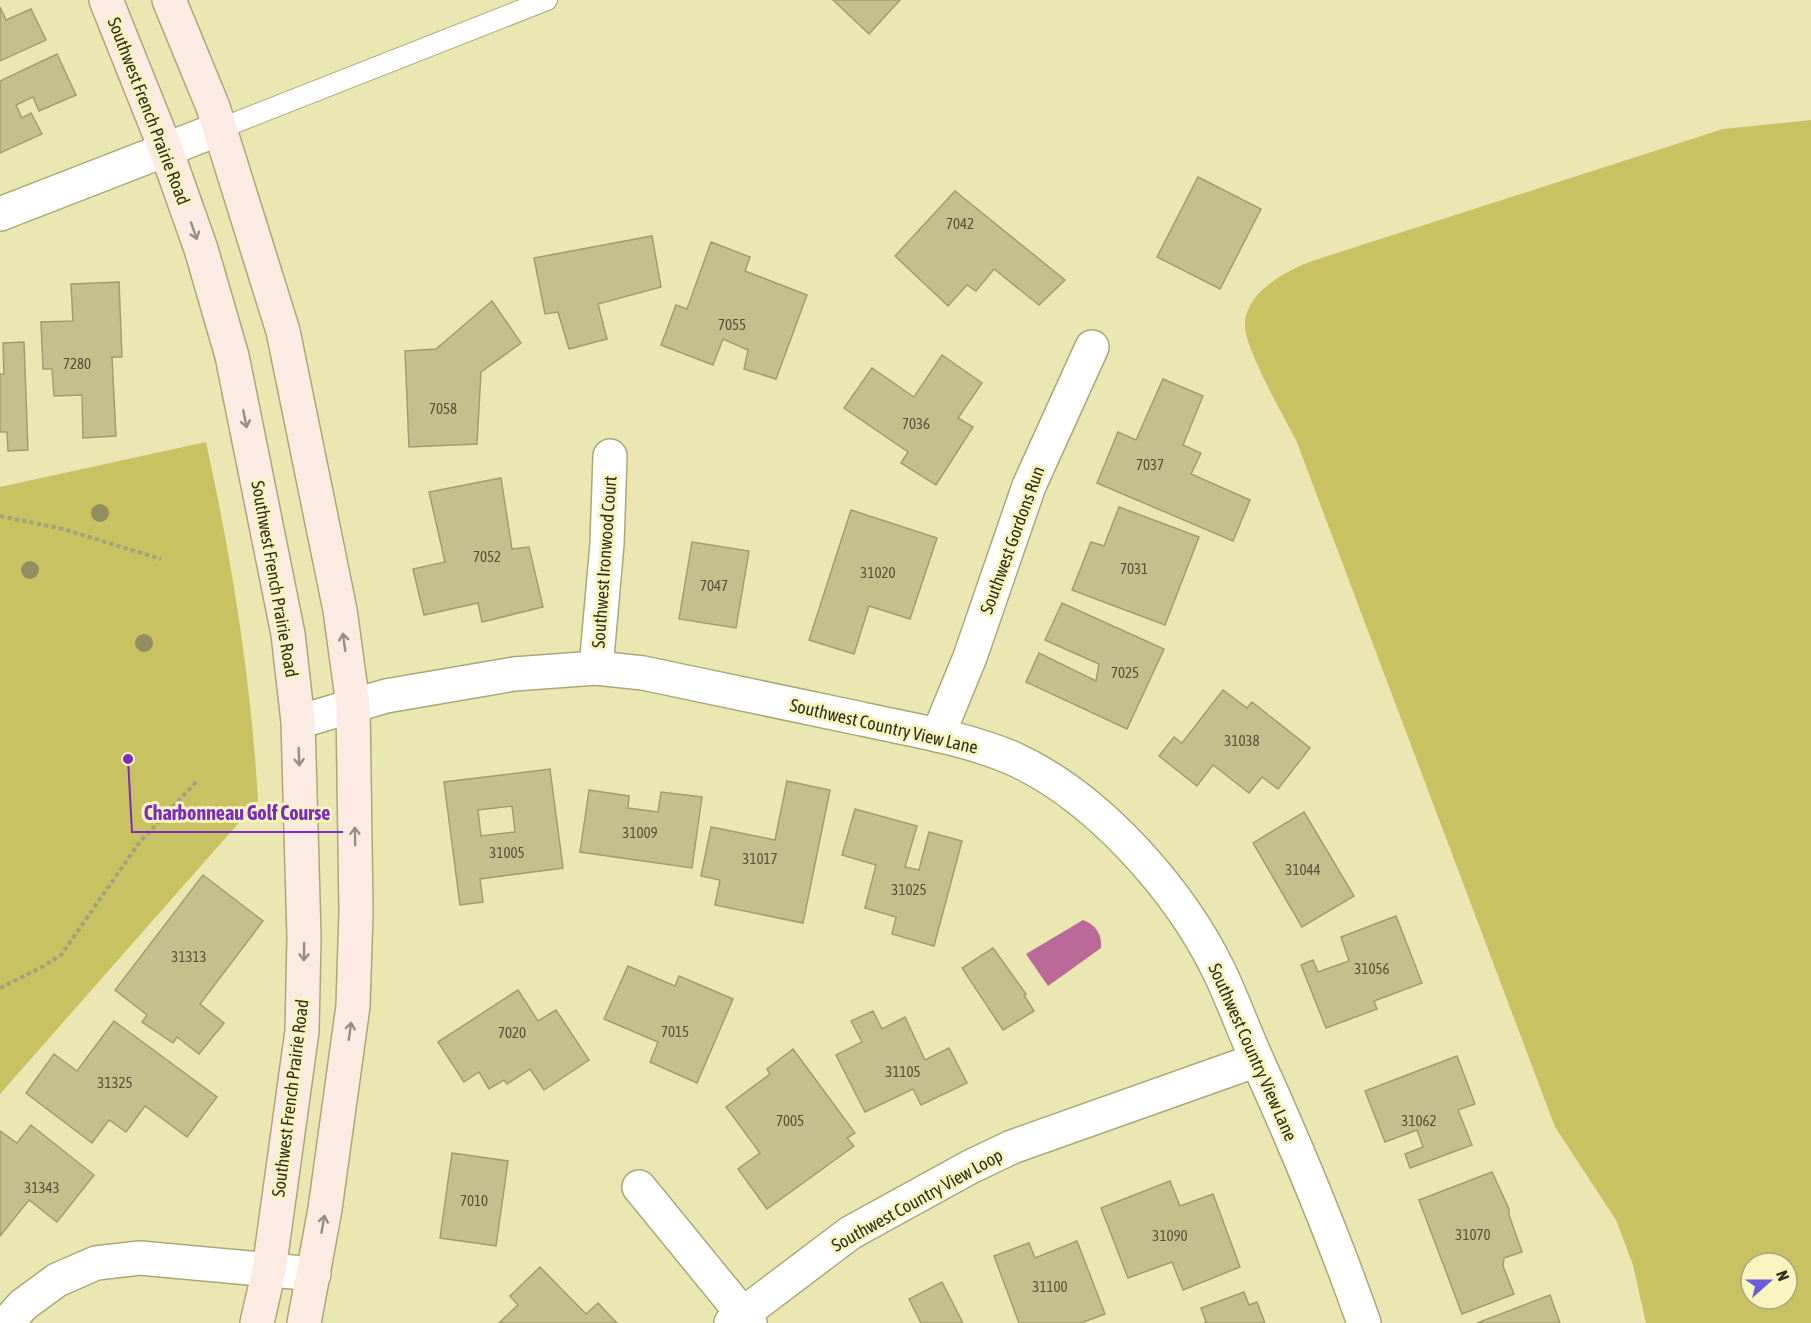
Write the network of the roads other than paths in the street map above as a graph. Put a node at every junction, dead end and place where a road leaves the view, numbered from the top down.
1 (106, 0) edge
2 (169, 0) edge
3 (547, 0) edge
4 (219, 129) junction
5 (166, 150) junction
6 (0, 214) edge
7 (1092, 347) dead end
8 (610, 456) dead end
9 (597, 668) junction
10 (353, 705) junction
11 (298, 722) junction
12 (938, 735) junction
13 (1257, 1060) junction
14 (639, 1187) dead end
15 (269, 1270) junction
16 (314, 1274) junction
17 (741, 1320) edge
18 (7, 1323) edge
19 (257, 1323) edge
20 (304, 1323) edge
21 (1364, 1323) edge

1 - 5 street, Southwest French Prairie Road
2 - 4 street
3 - 4 lane
4 - 5 street
10 -> 4 street
5 - 6 street
5 -> 11 street, Southwest French Prairie Road
7 - 12 street, Southwest Gordons Run
8 - 9 street, Southwest Ironwood Court
9 - 10 street, Southwest Country View Lane
9 - 12 street, Southwest Country View Lane
10 - 11 street, Southwest Country View Lane
16 -> 10 street
11 -> 15 street, Southwest French Prairie Road
12 - 13 street, Southwest Country View Lane
13 - 17 street, Southwest Country View Loop
13 - 21 street, Southwest Country View Lane
14 - 17 street
15 - 16 street
15 - 18 street
15 - 19 street, Southwest French Prairie Road
16 - 20 street

